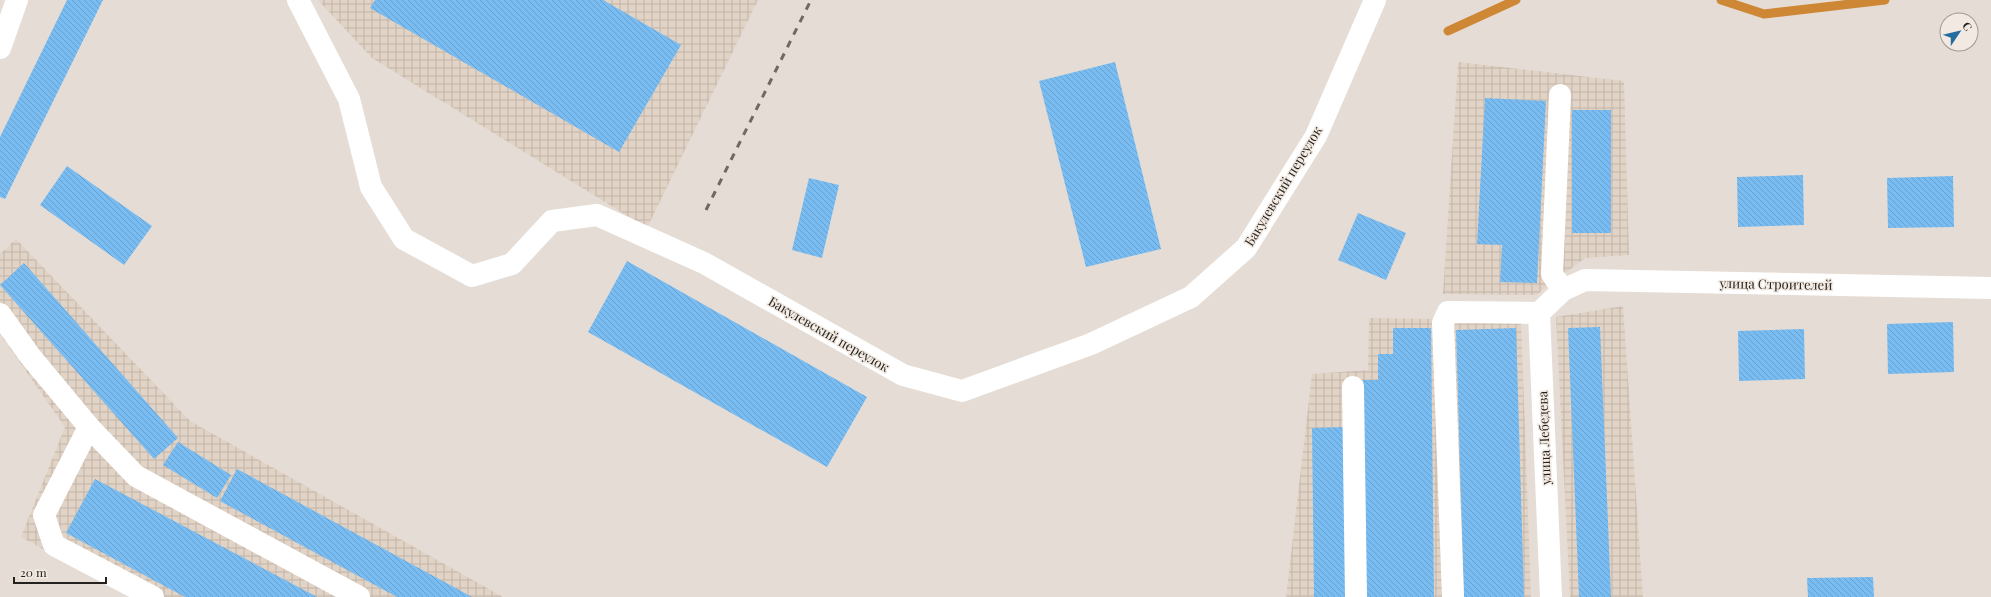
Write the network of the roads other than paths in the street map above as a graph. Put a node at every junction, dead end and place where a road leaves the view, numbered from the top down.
1 (17, 0) edge
2 (298, 0) edge
3 (1376, 0) edge
4 (0, 48) edge
5 (1560, 95) dead end
6 (1991, 288) edge
7 (1563, 290) junction
8 (1539, 312) junction
9 (0, 314) edge
10 (1353, 387) dead end
11 (89, 427) junction
12 (153, 597) edge
13 (359, 597) edge
14 (1356, 597) edge
15 (1453, 597) edge
16 (1551, 597) edge

1 - 4 street
2 - 3 street, Бакулевский переулок
5 - 7 street
6 - 7 street, улица Строителей
7 - 8 street
8 - 15 street
8 - 16 street, улица Лебедева
9 - 11 street
10 - 14 street
11 - 12 street
11 - 13 street

